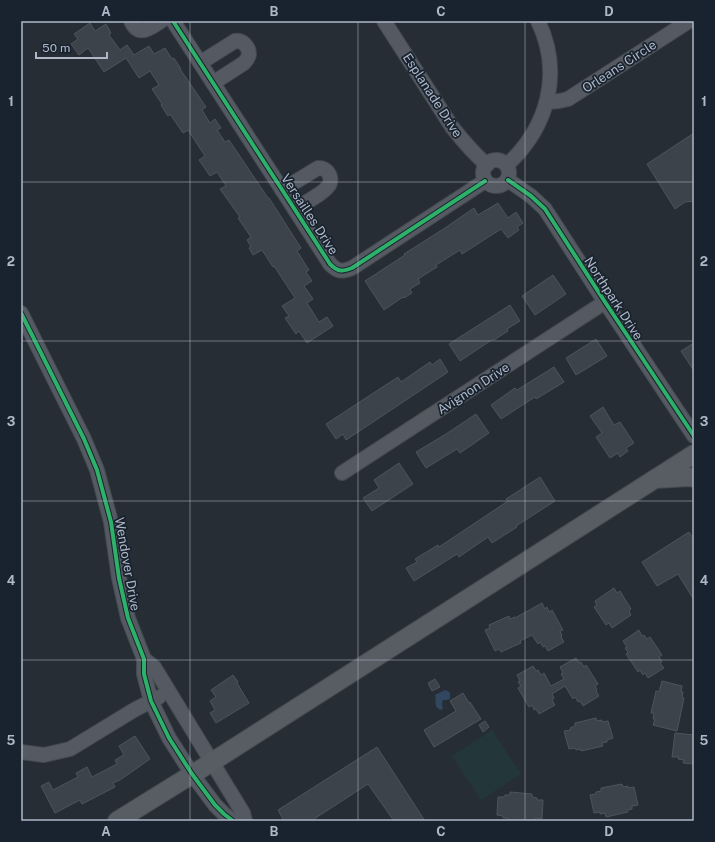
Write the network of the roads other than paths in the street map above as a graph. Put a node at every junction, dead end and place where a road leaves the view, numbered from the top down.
1 (131, 21) edge
2 (162, 21) edge
3 (173, 21) edge
4 (384, 21) edge
5 (538, 21) edge
6 (689, 21) edge
7 (200, 63) junction
8 (213, 83) junction
9 (547, 102) junction
10 (487, 165) junction
11 (507, 165) junction
12 (485, 180) junction
13 (508, 180) junction
14 (282, 190) junction
15 (295, 209) junction
16 (605, 302) junction
17 (21, 313) edge
18 (694, 436) edge
19 (694, 454) edge
20 (342, 473) dead end
21 (694, 478) edge
22 (654, 479) junction
23 (144, 659) junction
24 (169, 692) junction
25 (151, 701) junction
26 (21, 752) edge
27 (212, 762) junction
28 (192, 774) junction
29 (117, 821) edge
30 (233, 821) edge
31 (245, 821) edge

1 - 2 street
3 - 7 street, Versailles Drive
4 - 10 street, Esplanade Drive
5 - 9 street
6 - 9 street, Orleans Circle
7 - 8 street, Versailles Drive
7 - 8 street
8 - 14 street, Versailles Drive
9 - 11 street
10 - 11 street
10 - 12 street
11 - 13 street
12 - 13 street
12 - 15 street, Versailles Drive
13 - 16 street, Northpark Drive
14 - 15 street, Versailles Drive
14 - 15 street
16 - 18 street, Northpark Drive
16 - 20 street, Avignon Drive
17 - 23 street, Wendover Drive
19 - 22 main road
21 - 22 main road
22 - 27 main road
23 - 24 street, Wendover Drive
23 - 25 street, Wendover Drive
24 - 25 street
24 - 27 street, Wendover Drive
25 - 26 street
25 - 28 street, Wendover Drive
27 - 28 main road
27 - 31 street, Wendover Drive
28 - 29 main road
28 - 30 street, Wendover Drive

